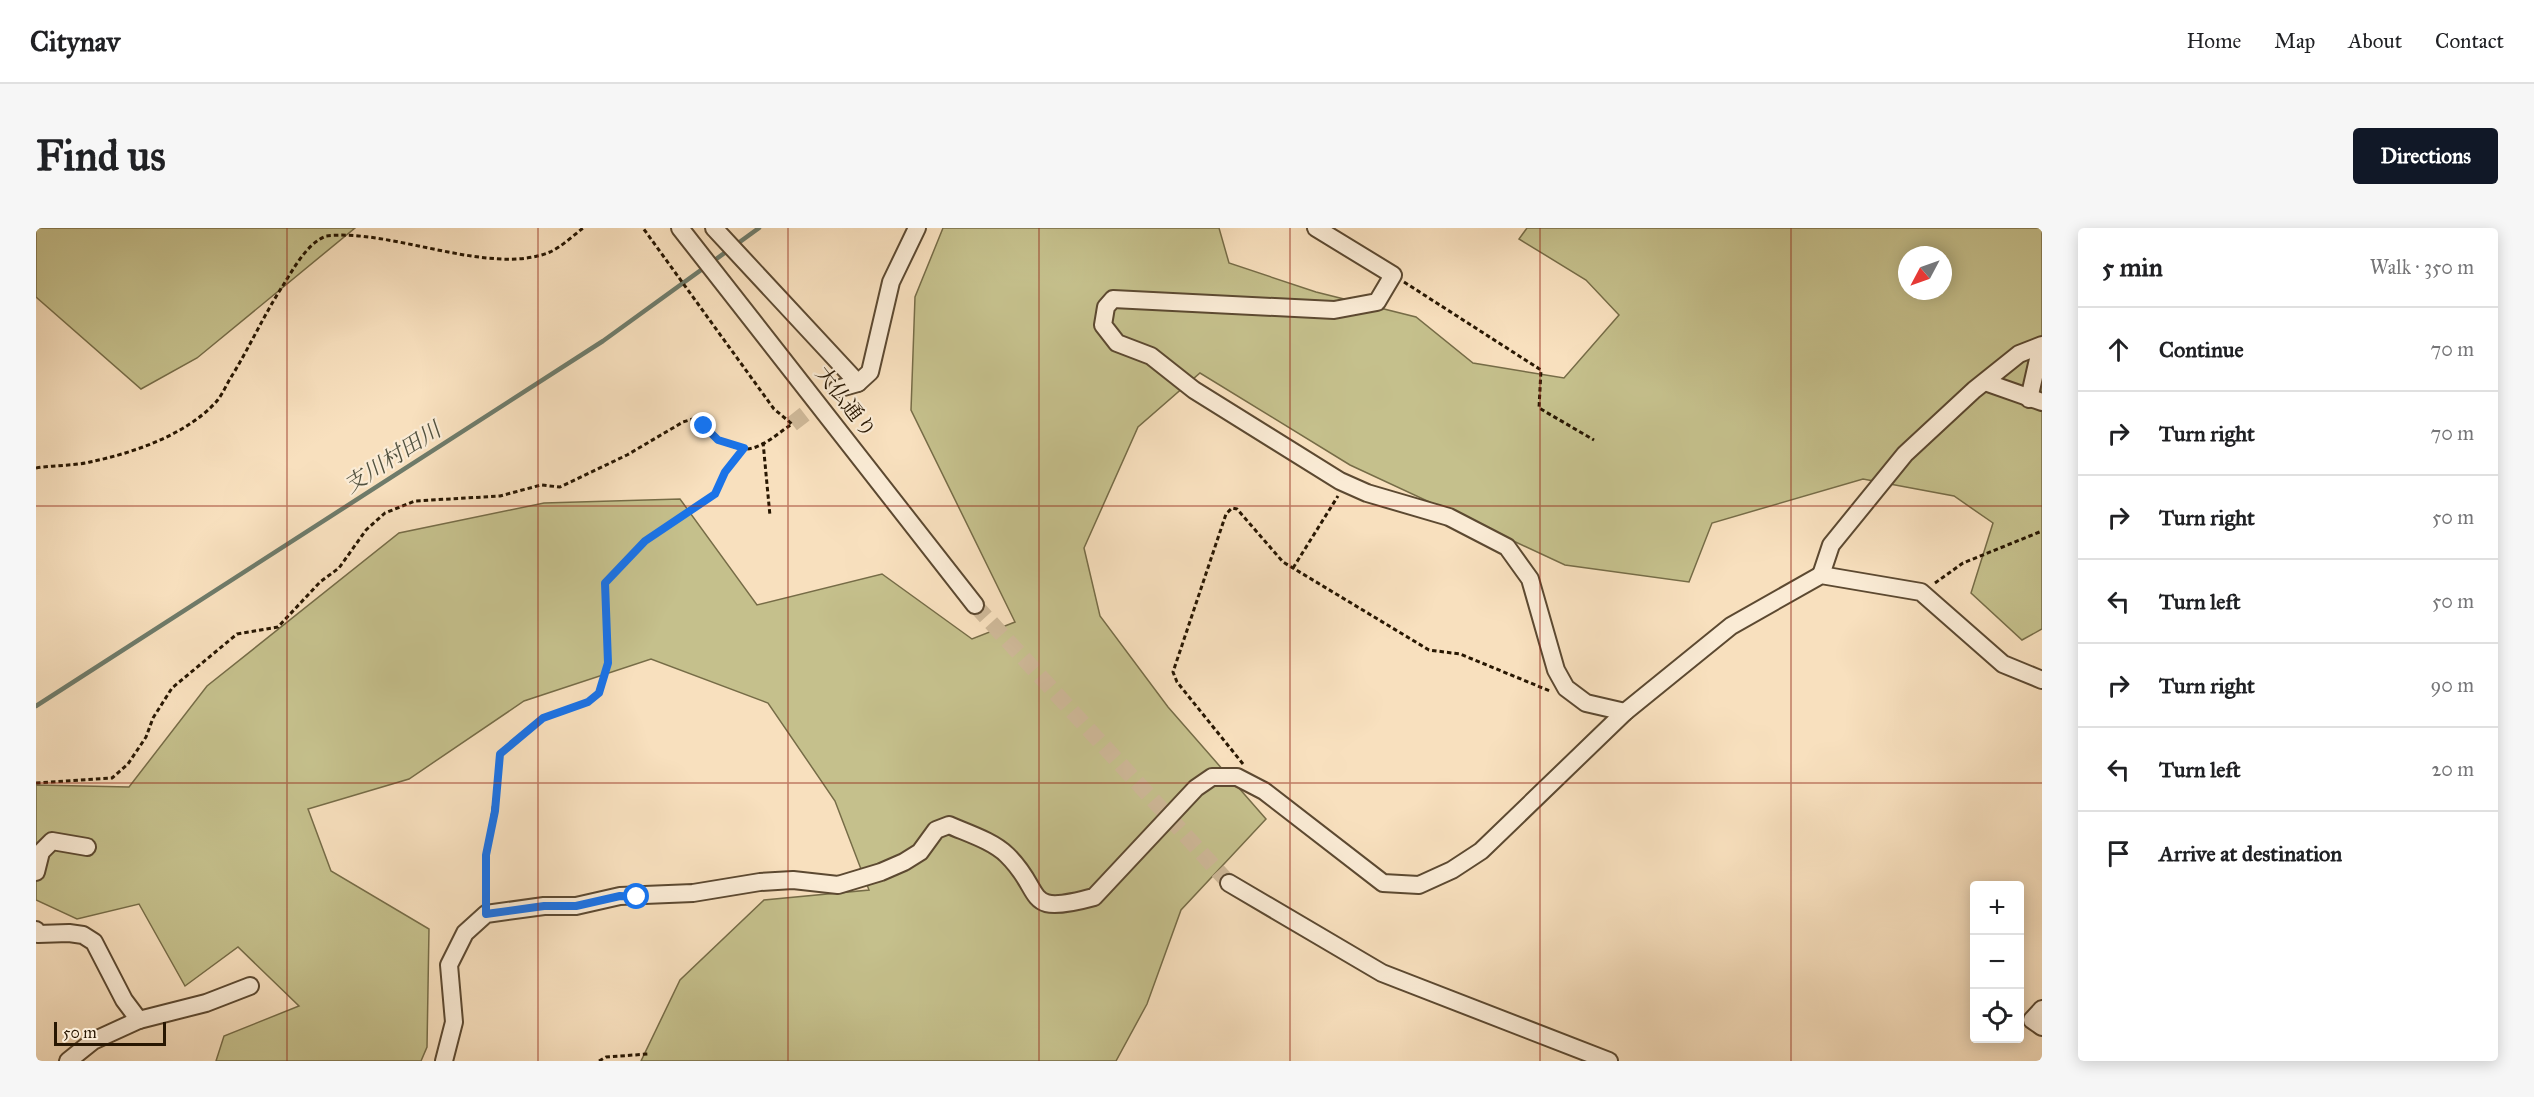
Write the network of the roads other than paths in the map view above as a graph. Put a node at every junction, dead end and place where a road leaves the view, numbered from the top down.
1 (680, 228) edge
2 (917, 228) edge
3 (1316, 228) edge
4 (716, 230) edge
5 (2041, 346) edge
6 (1985, 382) junction
7 (858, 383) junction
8 (837, 389) tunnel mouth
9 (2035, 401) edge
10 (1821, 575) junction
11 (975, 605) tunnel mouth
12 (2042, 680) edge
13 (1625, 712) junction
14 (87, 847) dead end
15 (36, 872) edge
16 (1229, 883) tunnel mouth
17 (36, 930) edge
18 (250, 986) dead end
19 (2042, 1009) edge
20 (139, 1020) junction
21 (2042, 1027) edge
22 (68, 1061) edge
23 (444, 1061) edge
24 (1609, 1061) edge

1 - 11 street, 大仏通り
2 - 7 street
3 - 13 street
4 - 7 street
5 - 6 street
5 - 9 street
6 - 9 street
6 - 10 street
7 - 8 street
10 - 12 street
10 - 13 street
13 - 23 street
14 - 15 street
16 - 24 street
17 - 20 street
18 - 20 street
19 - 21 street
20 - 22 street

